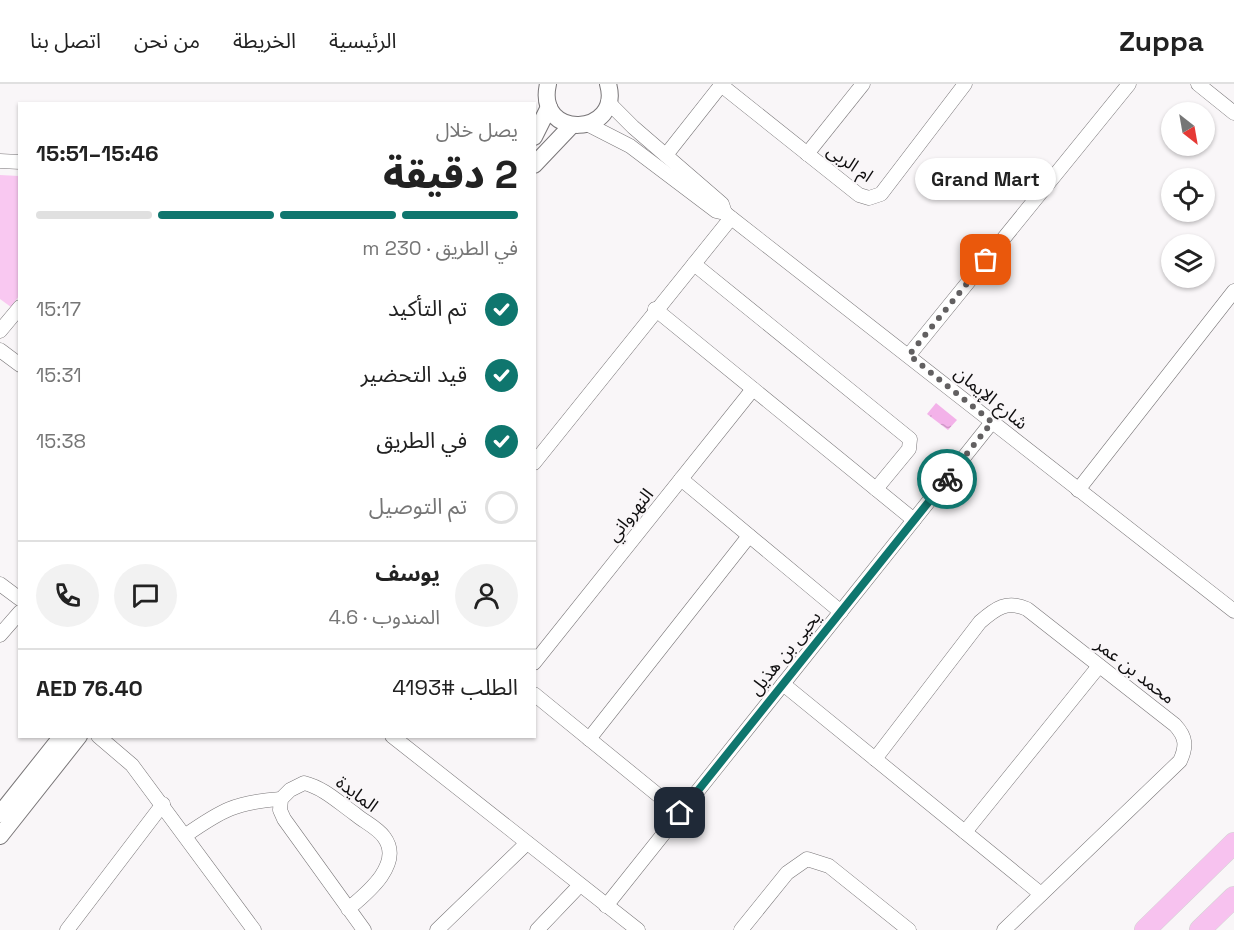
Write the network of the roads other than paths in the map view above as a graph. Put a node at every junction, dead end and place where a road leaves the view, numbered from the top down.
1 (863, 84) edge
2 (965, 84) edge
3 (1198, 84) edge
4 (722, 85) edge
5 (1126, 85) edge
6 (609, 90) edge
7 (545, 92) edge
8 (1234, 113) edge
9 (579, 125) junction
10 (536, 129) edge
11 (807, 154) junction
12 (666, 155) junction
13 (0, 161) edge
14 (18, 162) edge
15 (536, 163) edge
16 (728, 215) junction
17 (694, 264) junction
18 (1234, 291) edge
19 (655, 309) junction
20 (18, 310) edge
21 (0, 332) edge
22 (0, 350) edge
23 (909, 355) junction
24 (18, 364) edge
25 (753, 389) junction
26 (992, 422) junction
27 (536, 460) edge
28 (681, 479) junction
29 (876, 489) junction
30 (1078, 490) junction
31 (914, 520) junction
32 (749, 536) junction
33 (0, 584) edge
34 (18, 598) edge
35 (1234, 611) edge
36 (841, 612) junction
37 (18, 614) edge
38 (0, 635) edge
39 (536, 660) edge
40 (1099, 666) junction
41 (783, 684) junction
42 (536, 696) edge
43 (60, 738) edge
44 (77, 738) edge
45 (100, 738) edge
46 (395, 738) edge
47 (589, 739) junction
48 (875, 759) junction
49 (280, 799) junction
50 (163, 804) junction
51 (680, 813) junction
52 (0, 814) edge
53 (965, 832) junction
54 (186, 835) junction
55 (0, 836) edge
56 (527, 843) junction
57 (1234, 843) edge
58 (580, 885) junction
59 (1041, 894) junction
60 (1234, 897) edge
61 (606, 906) junction
62 (348, 909) junction
63 (73, 928) edge
64 (254, 930) edge
65 (364, 930) edge
66 (437, 930) edge
67 (537, 930) edge
68 (638, 930) edge
69 (741, 930) edge
70 (909, 930) edge
71 (1004, 930) edge
72 (1145, 930) edge
73 (1200, 930) edge

1 - 11 street
2 - 11 street, ام الربى
3 - 8 street
4 - 11 street, ام الربى
4 - 12 street
5 - 23 street
6 - 9 street
6 - 12 street, شارع الإيمان
7 - 9 street
7 - 10 street
9 - 15 street
9 - 16 street, شارع الإيمان
12 - 16 street, شارع الإيمان
13 - 14 street
16 - 17 street
16 - 23 street, شارع الإيمان
17 - 19 street
17 - 29 street
18 - 30 street
19 - 25 street
19 - 27 street
20 - 21 street
22 - 24 street
23 - 26 street, شارع الإيمان
25 - 28 street, النهرواني
25 - 29 street
26 - 30 street, شارع الإيمان
26 - 31 street, يحيى بن هذيل
28 - 32 street
28 - 39 street, النهرواني
29 - 31 street
30 - 35 street, شارع الإيمان
31 - 36 street, يحيى بن هذيل
32 - 36 street
32 - 47 street
33 - 34 street
36 - 41 street, يحيى بن هذيل
37 - 38 street
40 - 48 street, محمد بن عمر
40 - 53 street
40 - 59 street, محمد بن عمر
41 - 48 street
41 - 51 street, يحيى بن هذيل
42 - 47 street
43 - 52 street
44 - 55 street
45 - 50 street
46 - 56 street
47 - 51 street
48 - 53 street
49 - 54 street
49 - 62 street
49 - 62 street, المايدة
50 - 54 street
50 - 63 street
51 - 61 street, يحيى بن هذيل
53 - 59 street
54 - 64 street
56 - 58 street
56 - 66 street
57 - 72 main road
58 - 61 street
58 - 67 street
59 - 71 street, محمد بن عمر
60 - 73 main road
61 - 68 street
62 - 65 street
69 - 70 street

